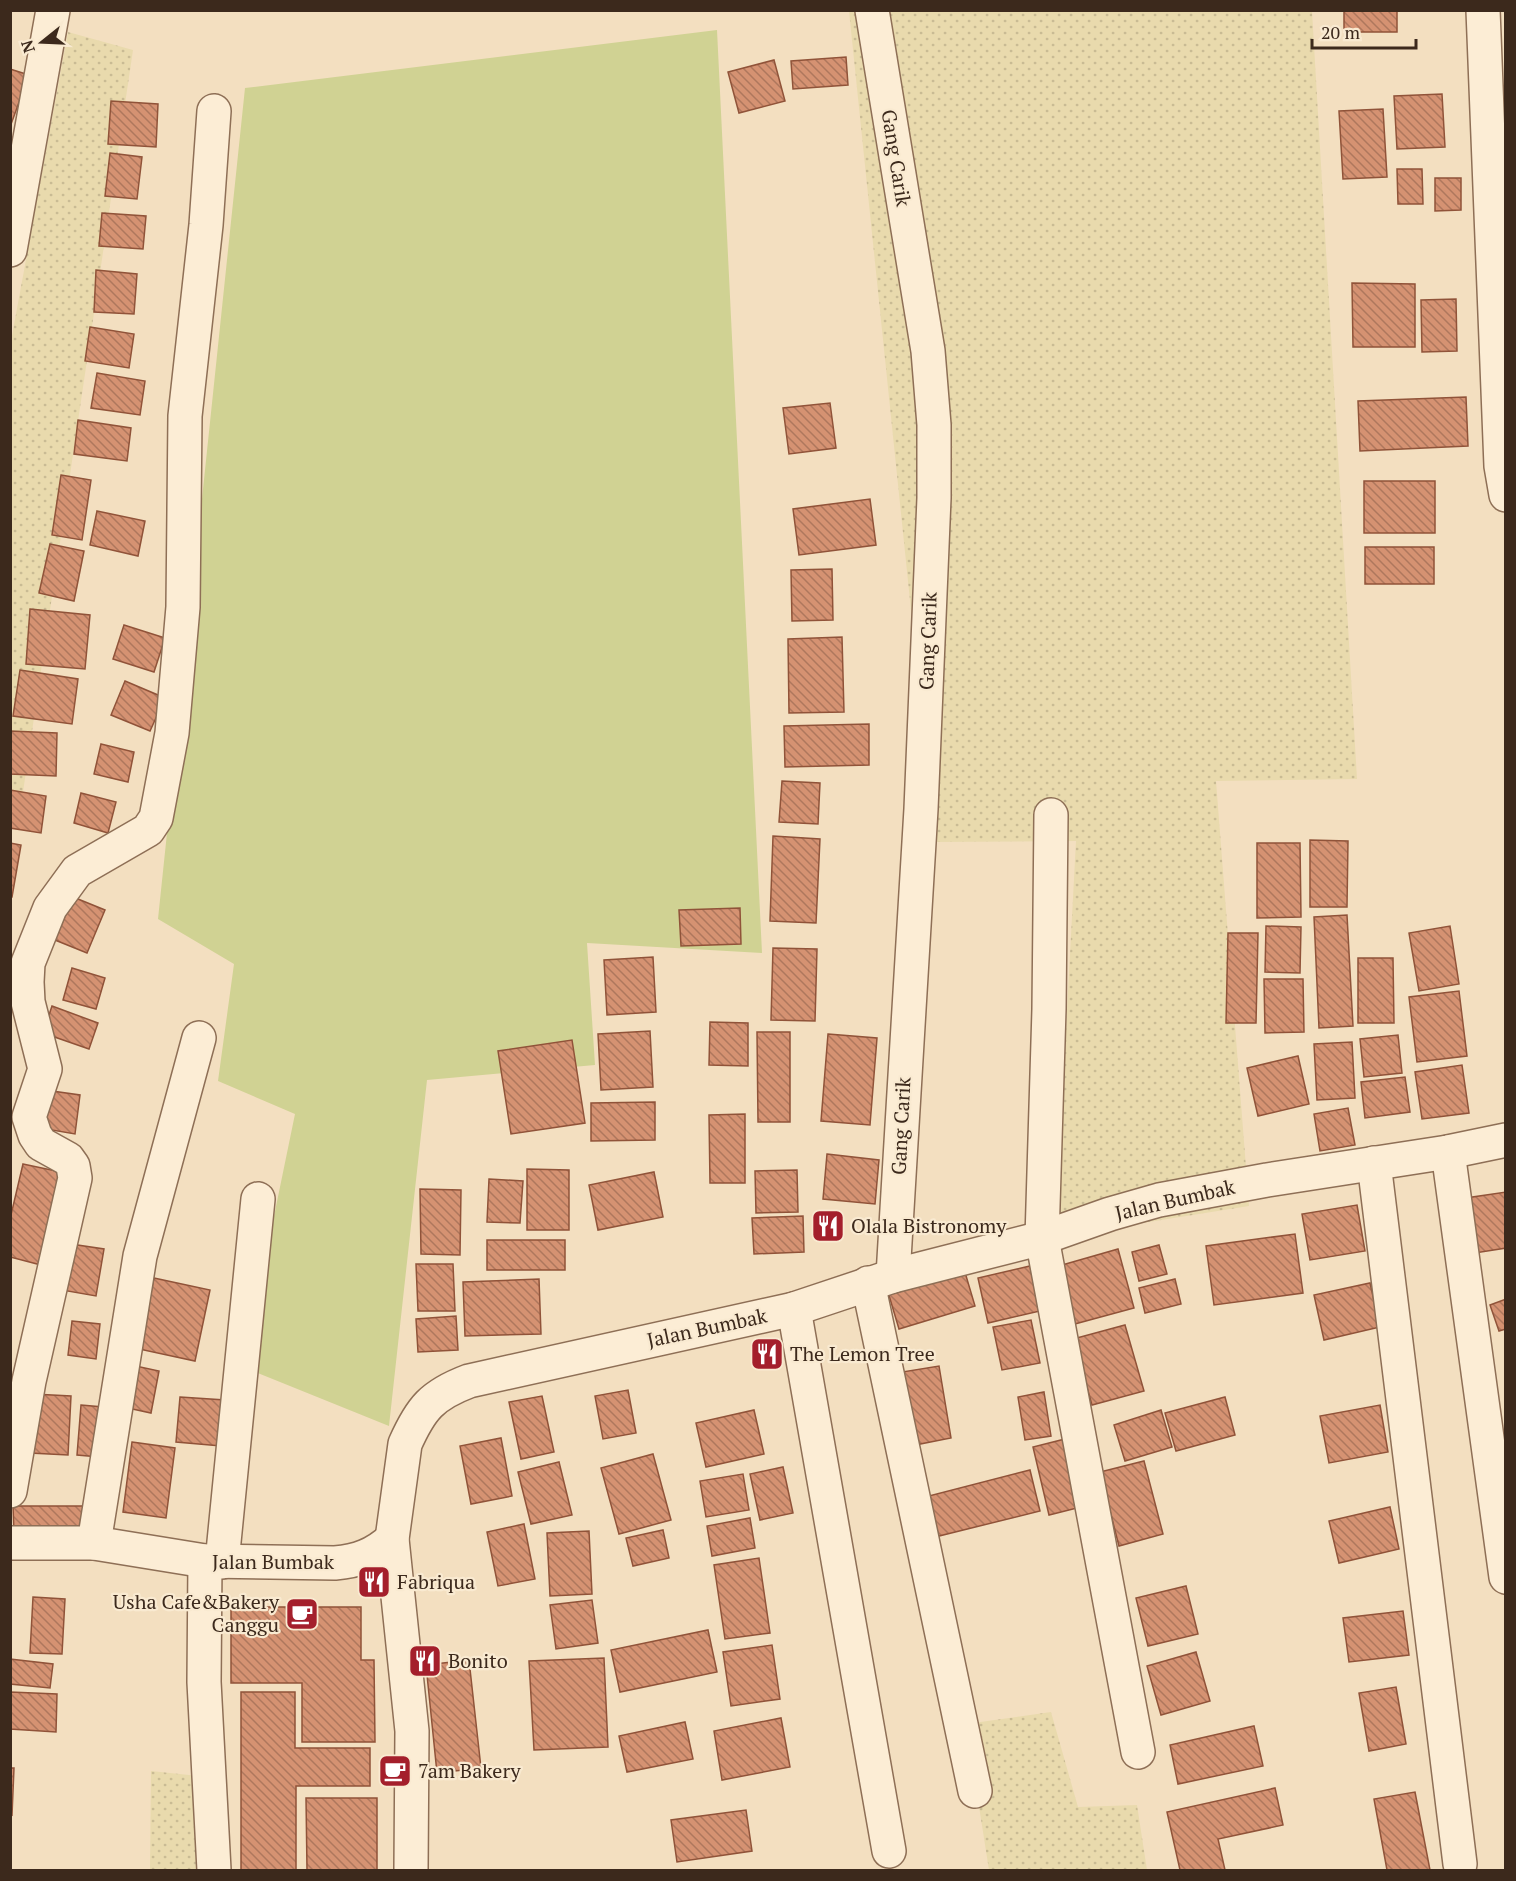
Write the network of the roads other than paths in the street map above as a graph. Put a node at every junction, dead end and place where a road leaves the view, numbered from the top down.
1 (53, 10) edge
2 (872, 10) edge
3 (1482, 10) edge
4 (214, 111) dead end
5 (10, 250) edge
6 (1506, 495) edge
7 (1051, 815) dead end
8 (199, 1038) dead end
9 (1506, 1140) edge
10 (1448, 1152) junction
11 (1374, 1163) junction
12 (258, 1199) dead end
13 (1042, 1238) junction
14 (880, 1280) junction
15 (794, 1309) junction
16 (20, 1378) edge
17 (10, 1491) edge
18 (392, 1539) junction
19 (10, 1543) edge
20 (94, 1543) junction
21 (214, 1562) junction
22 (1506, 1577) edge
23 (1138, 1752) dead end
24 (975, 1791) dead end
25 (889, 1851) dead end
26 (1460, 1864) dead end
27 (213, 1870) edge
28 (411, 1870) edge

1 - 5 street
2 - 14 street, Gang Carik
3 - 6 street
4 - 16 street
7 - 13 street
8 - 20 street
9 - 10 street, Jalan Bumbak
10 - 11 street, Jalan Bumbak
10 - 22 street
11 - 13 street, Jalan Bumbak
11 - 26 street
12 - 21 street
13 - 14 street, Jalan Bumbak
13 - 23 street
14 - 15 street, Jalan Bumbak
14 - 24 street, Gang Carik
15 - 18 street, Jalan Bumbak
15 - 25 street
16 - 17 street
18 - 21 street, Jalan Bumbak
18 - 28 street
19 - 20 street, Jalan Bumbak
20 - 21 street, Jalan Bumbak
21 - 27 street

